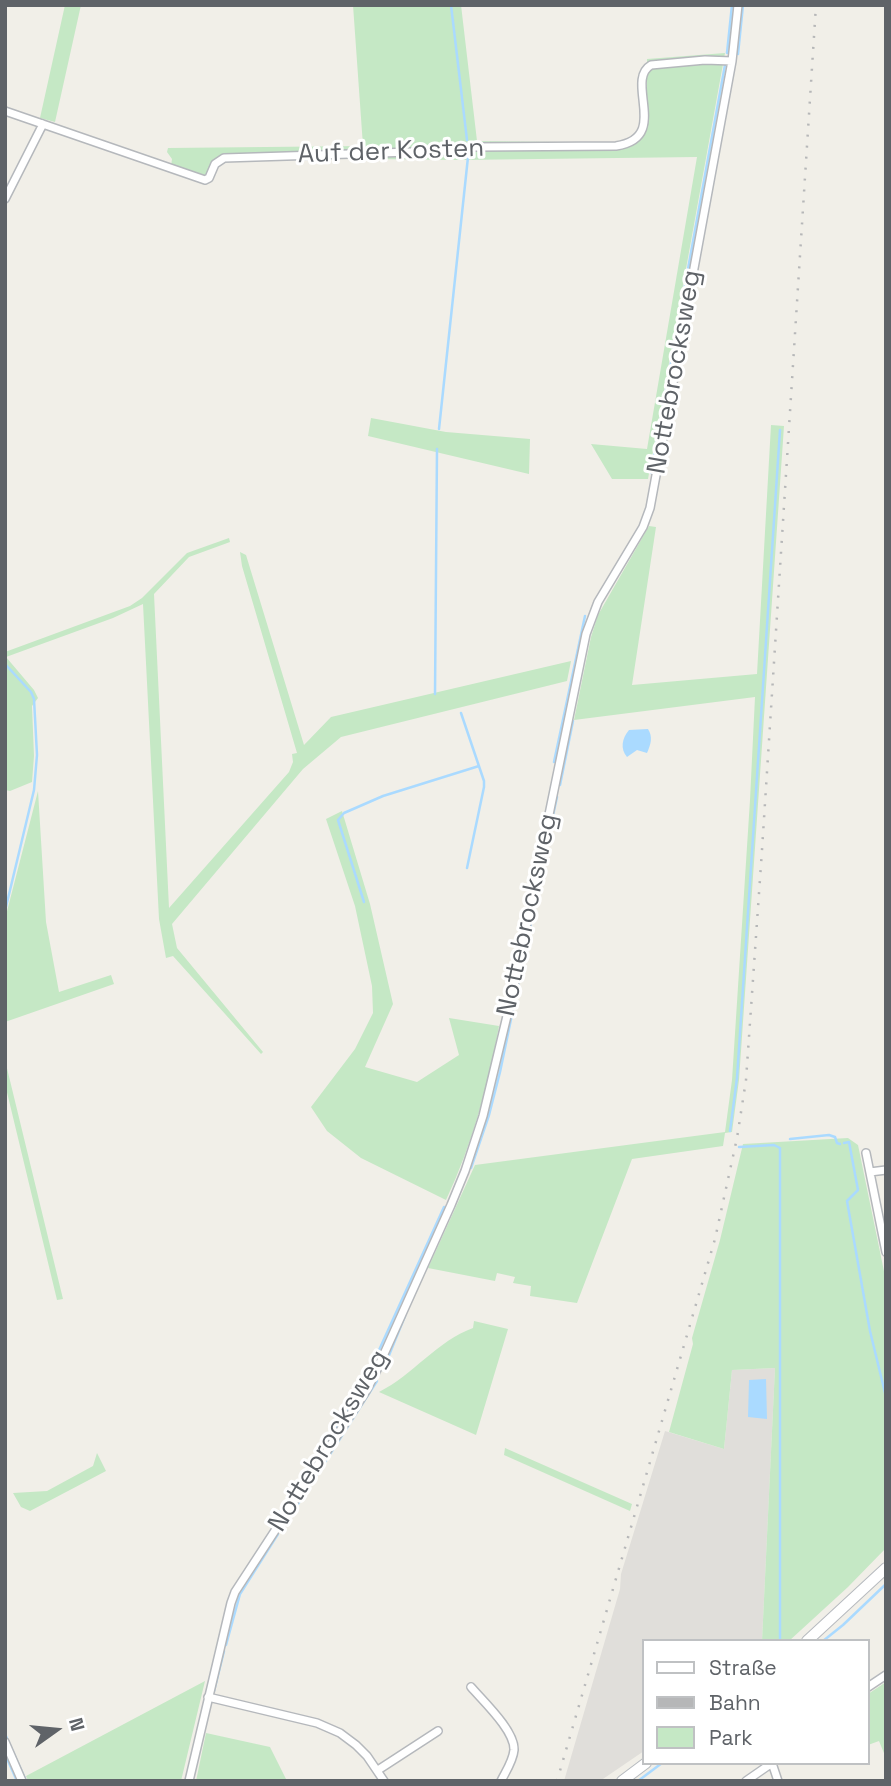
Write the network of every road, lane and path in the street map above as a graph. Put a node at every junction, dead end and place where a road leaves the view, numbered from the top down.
1 (738, 5) edge
2 (732, 61) junction
3 (5, 111) edge
4 (43, 124) junction
5 (5, 199) edge
6 (866, 1153) dead end
7 (886, 1170) edge
8 (870, 1172) junction
9 (886, 1252) edge
10 (886, 1568) edge
11 (809, 1639) edge
12 (886, 1675) edge
13 (870, 1686) edge
14 (471, 1687) dead end
15 (208, 1697) junction
16 (438, 1731) dead end
17 (5, 1742) edge
18 (643, 1765) edge
19 (769, 1765) edge
20 (378, 1770) junction
21 (22, 1781) edge
22 (189, 1781) edge
23 (384, 1781) edge
24 (501, 1781) edge
25 (622, 1781) edge
26 (746, 1781) edge

1 - 2 street, Nottebrocksweg
2 - 4 street, Auf der Kosten
2 - 15 street, Nottebrocksweg
3 - 4 street, Auf der Kosten
4 - 5 street
6 - 8 street
7 - 8 street
8 - 9 street
10 - 11 main road
12 - 13 street
14 - 24 street
15 - 20 street
15 - 22 street, Nottebrocksweg
16 - 20 street
17 - 21 street
18 - 25 main road
19 - 26 street
20 - 23 street

